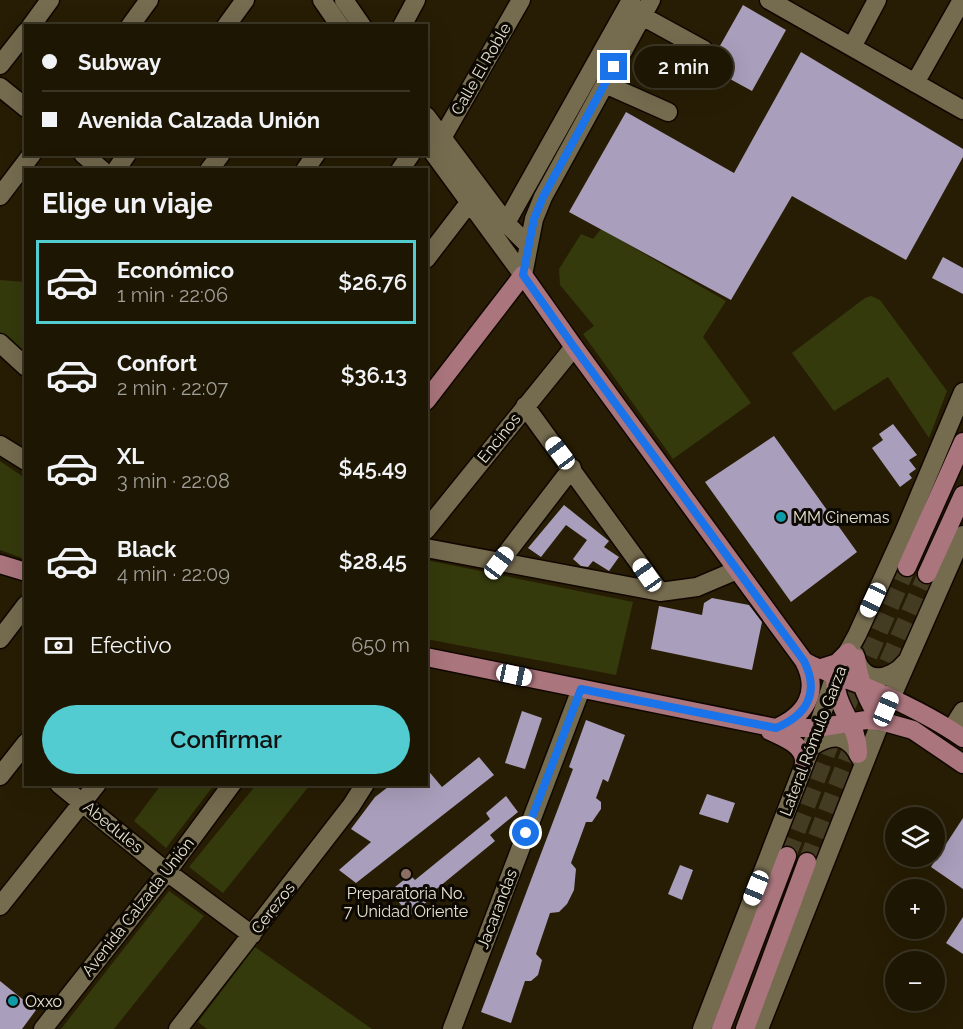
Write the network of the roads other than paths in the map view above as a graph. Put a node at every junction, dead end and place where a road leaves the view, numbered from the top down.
1 (50, 0) edge
2 (149, 0) edge
3 (245, 0) edge
4 (416, 0) edge
5 (521, 0) edge
6 (631, 0) edge
7 (769, 0) edge
8 (878, 0) edge
9 (962, 0) edge
10 (646, 8) edge
11 (799, 8) edge
12 (332, 13) edge
13 (32, 24) edge
14 (131, 24) edge
15 (227, 24) edge
16 (357, 24) edge
17 (403, 24) edge
18 (24, 35) edge
19 (852, 47) junction
20 (704, 50) dead end
21 (0, 65) edge
22 (915, 83) junction
23 (605, 84) junction
24 (0, 87) edge
25 (24, 106) edge
26 (963, 110) edge
27 (668, 112) dead end
28 (428, 122) edge
29 (434, 140) edge
30 (30, 156) edge
31 (85, 156) edge
32 (100, 168) edge
33 (0, 196) edge
34 (469, 203) junction
35 (506, 223) junction
36 (528, 245) junction
37 (428, 256) edge
38 (523, 275) junction
39 (0, 343) edge
40 (574, 347) junction
41 (24, 365) edge
42 (963, 392) edge
43 (428, 398) edge
44 (525, 406) junction
45 (963, 442) edge
46 (0, 446) edge
47 (24, 460) edge
48 (572, 468) junction
49 (963, 495) edge
50 (428, 527) edge
51 (963, 535) edge
52 (428, 548) edge
53 (499, 563) junction
54 (0, 564) edge
55 (907, 567) tunnel mouth
56 (737, 570) junction
57 (24, 571) edge
58 (927, 574) tunnel mouth
59 (660, 592) junction
60 (24, 608) edge
61 (0, 639) edge
62 (852, 655) junction
63 (428, 657) edge
64 (908, 660) junction
65 (819, 668) junction
66 (862, 686) junction
67 (581, 689) junction
68 (891, 698) junction
69 (963, 711) edge
70 (881, 721) junction
71 (749, 723) junction
72 (850, 723) junction
73 (776, 728) junction
74 (817, 728) junction
75 (957, 734) edge
76 (811, 747) junction
77 (23, 752) edge
78 (861, 760) junction
79 (804, 764) junction
80 (963, 764) edge
81 (0, 776) edge
82 (62, 786) edge
83 (96, 786) edge
84 (231, 786) edge
85 (364, 786) edge
86 (83, 803) junction
87 (787, 856) tunnel mouth
88 (807, 862) tunnel mouth
89 (167, 872) junction
90 (0, 906) edge
91 (252, 935) junction
92 (185, 1026) edge
93 (43, 1029) edge
94 (452, 1029) edge
95 (702, 1029) edge
96 (721, 1029) edge
97 (745, 1029) edge
98 (759, 1029) edge

1 - 13 street
2 - 14 street
3 - 15 street
4 - 17 street
5 - 29 street, Calle El Roble
6 - 35 street
7 - 11 street
8 - 19 street
9 - 22 street
10 - 20 street
10 - 23 street
11 - 19 street
12 - 16 street
18 - 21 street
19 - 22 street
22 - 26 street
23 - 27 street
23 - 36 street
24 - 25 street
28 - 29 street
29 - 34 street
29 - 35 street
30 - 33 street
31 - 32 street
34 - 37 street
34 - 38 street
35 - 36 street
36 - 38 street
38 - 40 main road
38 - 43 main road
39 - 41 street
40 - 44 street, Encinos
40 - 56 main road
42 - 62 street, Lateral Rómulo Garza
44 - 48 street
44 - 50 street, Encinos
45 - 55 main road
46 - 47 street
48 - 53 street
48 - 59 street
49 - 58 main road
51 - 64 street
52 - 53 street
53 - 59 street
54 - 57 main road
56 - 59 street
56 - 65 main road
60 - 61 street
62 - 64 street
62 - 65 street, Lateral Rómulo Garza
62 - 66 main road
63 - 67 main road
64 - 68 street
65 - 66 main road
65 - 72 main road
65 - 73 main road
65 - 74 street, Lateral Rómulo Garza
66 - 68 main road
66 - 70 main road
67 - 71 main road
67 - 94 street, Jacarandas
68 - 70 street
68 - 75 main road
69 - 75 street
70 - 72 main road
70 - 78 street
70 - 80 main road
71 - 73 main road
71 - 79 main road
72 - 74 main road
72 - 78 main road
73 - 74 main road
74 - 76 street, Lateral Rómulo Garza
76 - 78 street
76 - 79 street, Lateral Rómulo Garza
77 - 81 street
78 - 98 street
79 - 95 street, Lateral Rómulo Garza
82 - 86 street, Abedules
83 - 86 street
84 - 89 street, Avenida Calzada Unión
85 - 91 street, Cerezos
86 - 89 street, Abedules
86 - 90 street
87 - 96 main road
88 - 97 main road
89 - 91 street, Abedules
89 - 93 street, Avenida Calzada Unión
91 - 92 street, Cerezos

